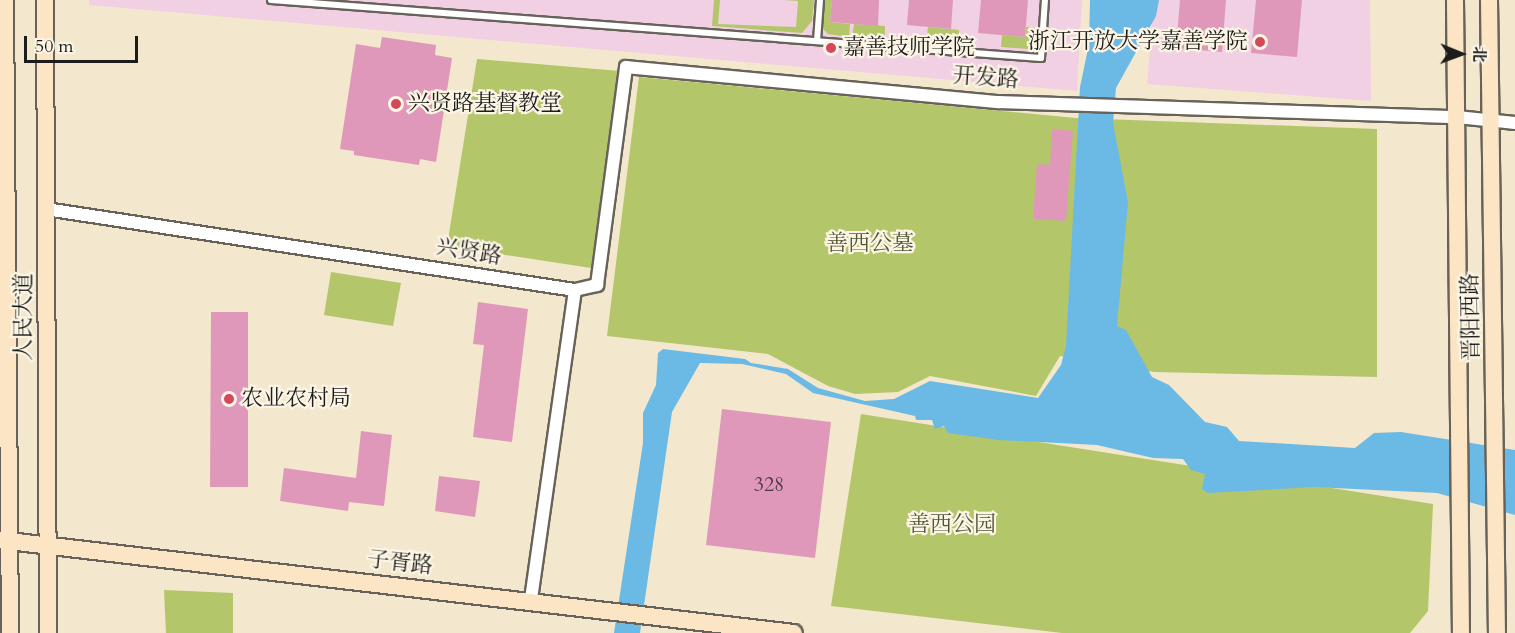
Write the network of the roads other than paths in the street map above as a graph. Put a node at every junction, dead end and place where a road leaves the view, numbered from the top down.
1 (5, 0) edge
2 (45, 0) edge
3 (271, 0) edge
4 (820, 0) edge
5 (1045, 0) edge
6 (1455, 0) edge
7 (1489, 0) edge
8 (817, 41) junction
9 (1457, 117) junction
10 (1492, 122) junction
11 (1515, 123) edge
12 (3, 200) edge
13 (46, 209) junction
14 (575, 290) junction
15 (4, 541) edge
16 (47, 546) junction
17 (531, 601) junction
18 (10, 633) edge
19 (48, 633) edge
20 (794, 633) edge
21 (1461, 633) edge
22 (1497, 633) edge

1 - 12 main road, 人民大道
2 - 13 main road, 人民大道
3 - 8 lane
4 - 8 lane
5 - 8 lane
6 - 9 main road, 晋阳西路
7 - 10 main road, 晋阳西路
9 - 10 street, 开发路
9 - 14 street, 开发路
9 - 21 main road, 晋阳西路
10 - 11 street, 开发路
10 - 22 main road, 晋阳西路
12 - 15 main road, 人民大道
13 - 14 street, 兴贤路
13 - 16 main road, 人民大道
14 - 17 street
15 - 16 main road, 子胥路
15 - 18 main road, 人民大道
16 - 17 main road, 子胥路
16 - 19 main road, 人民大道
17 - 20 main road, 子胥路

